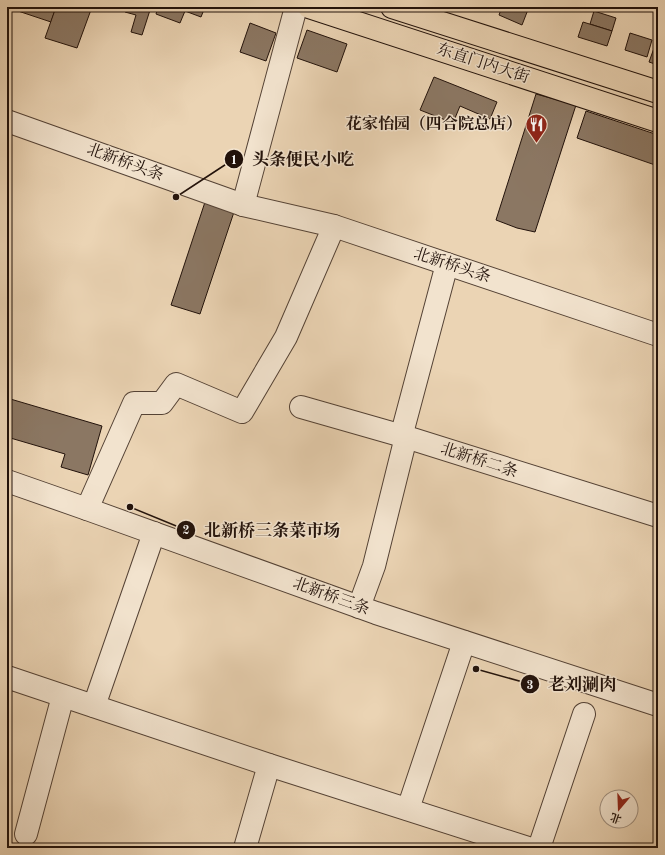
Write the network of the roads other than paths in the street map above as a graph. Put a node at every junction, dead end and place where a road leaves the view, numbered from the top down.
1 (296, 7) edge
2 (309, 7) edge
3 (392, 7) edge
4 (658, 92) edge
5 (7, 121) edge
6 (658, 121) edge
7 (243, 205) junction
8 (334, 226) junction
9 (447, 264) junction
10 (658, 335) edge
11 (300, 407) dead end
12 (404, 437) junction
13 (7, 481) edge
14 (88, 509) junction
15 (658, 516) edge
16 (154, 532) junction
17 (359, 607) junction
18 (464, 642) junction
19 (7, 677) edge
20 (63, 696) junction
21 (94, 706) junction
22 (658, 706) edge
23 (584, 714) dead end
24 (269, 765) junction
25 (408, 809) junction
26 (26, 834) dead end
27 (475, 840) edge
28 (245, 848) edge
29 (528, 848) edge
30 (539, 848) edge

1 - 7 lane
2 - 6 main road, 东直门内大街
3 - 4 main road, 东直门内大街
5 - 7 lane, 北新桥头条
7 - 8 lane, 北新桥头条
8 - 9 lane, 北新桥头条
8 - 14 lane
9 - 10 lane, 北新桥头条
9 - 12 lane
11 - 12 lane, 北新桥二条
12 - 15 lane, 北新桥二条
12 - 17 lane
13 - 14 lane, 北新桥三条
14 - 16 lane, 北新桥三条
16 - 17 lane, 北新桥三条
16 - 21 lane
17 - 18 lane, 北新桥三条
18 - 22 lane, 北新桥三条
18 - 25 lane
19 - 20 lane
20 - 21 lane
20 - 26 lane
21 - 24 lane
23 - 30 lane
24 - 25 lane
24 - 28 lane
25 - 27 lane
27 - 29 lane

